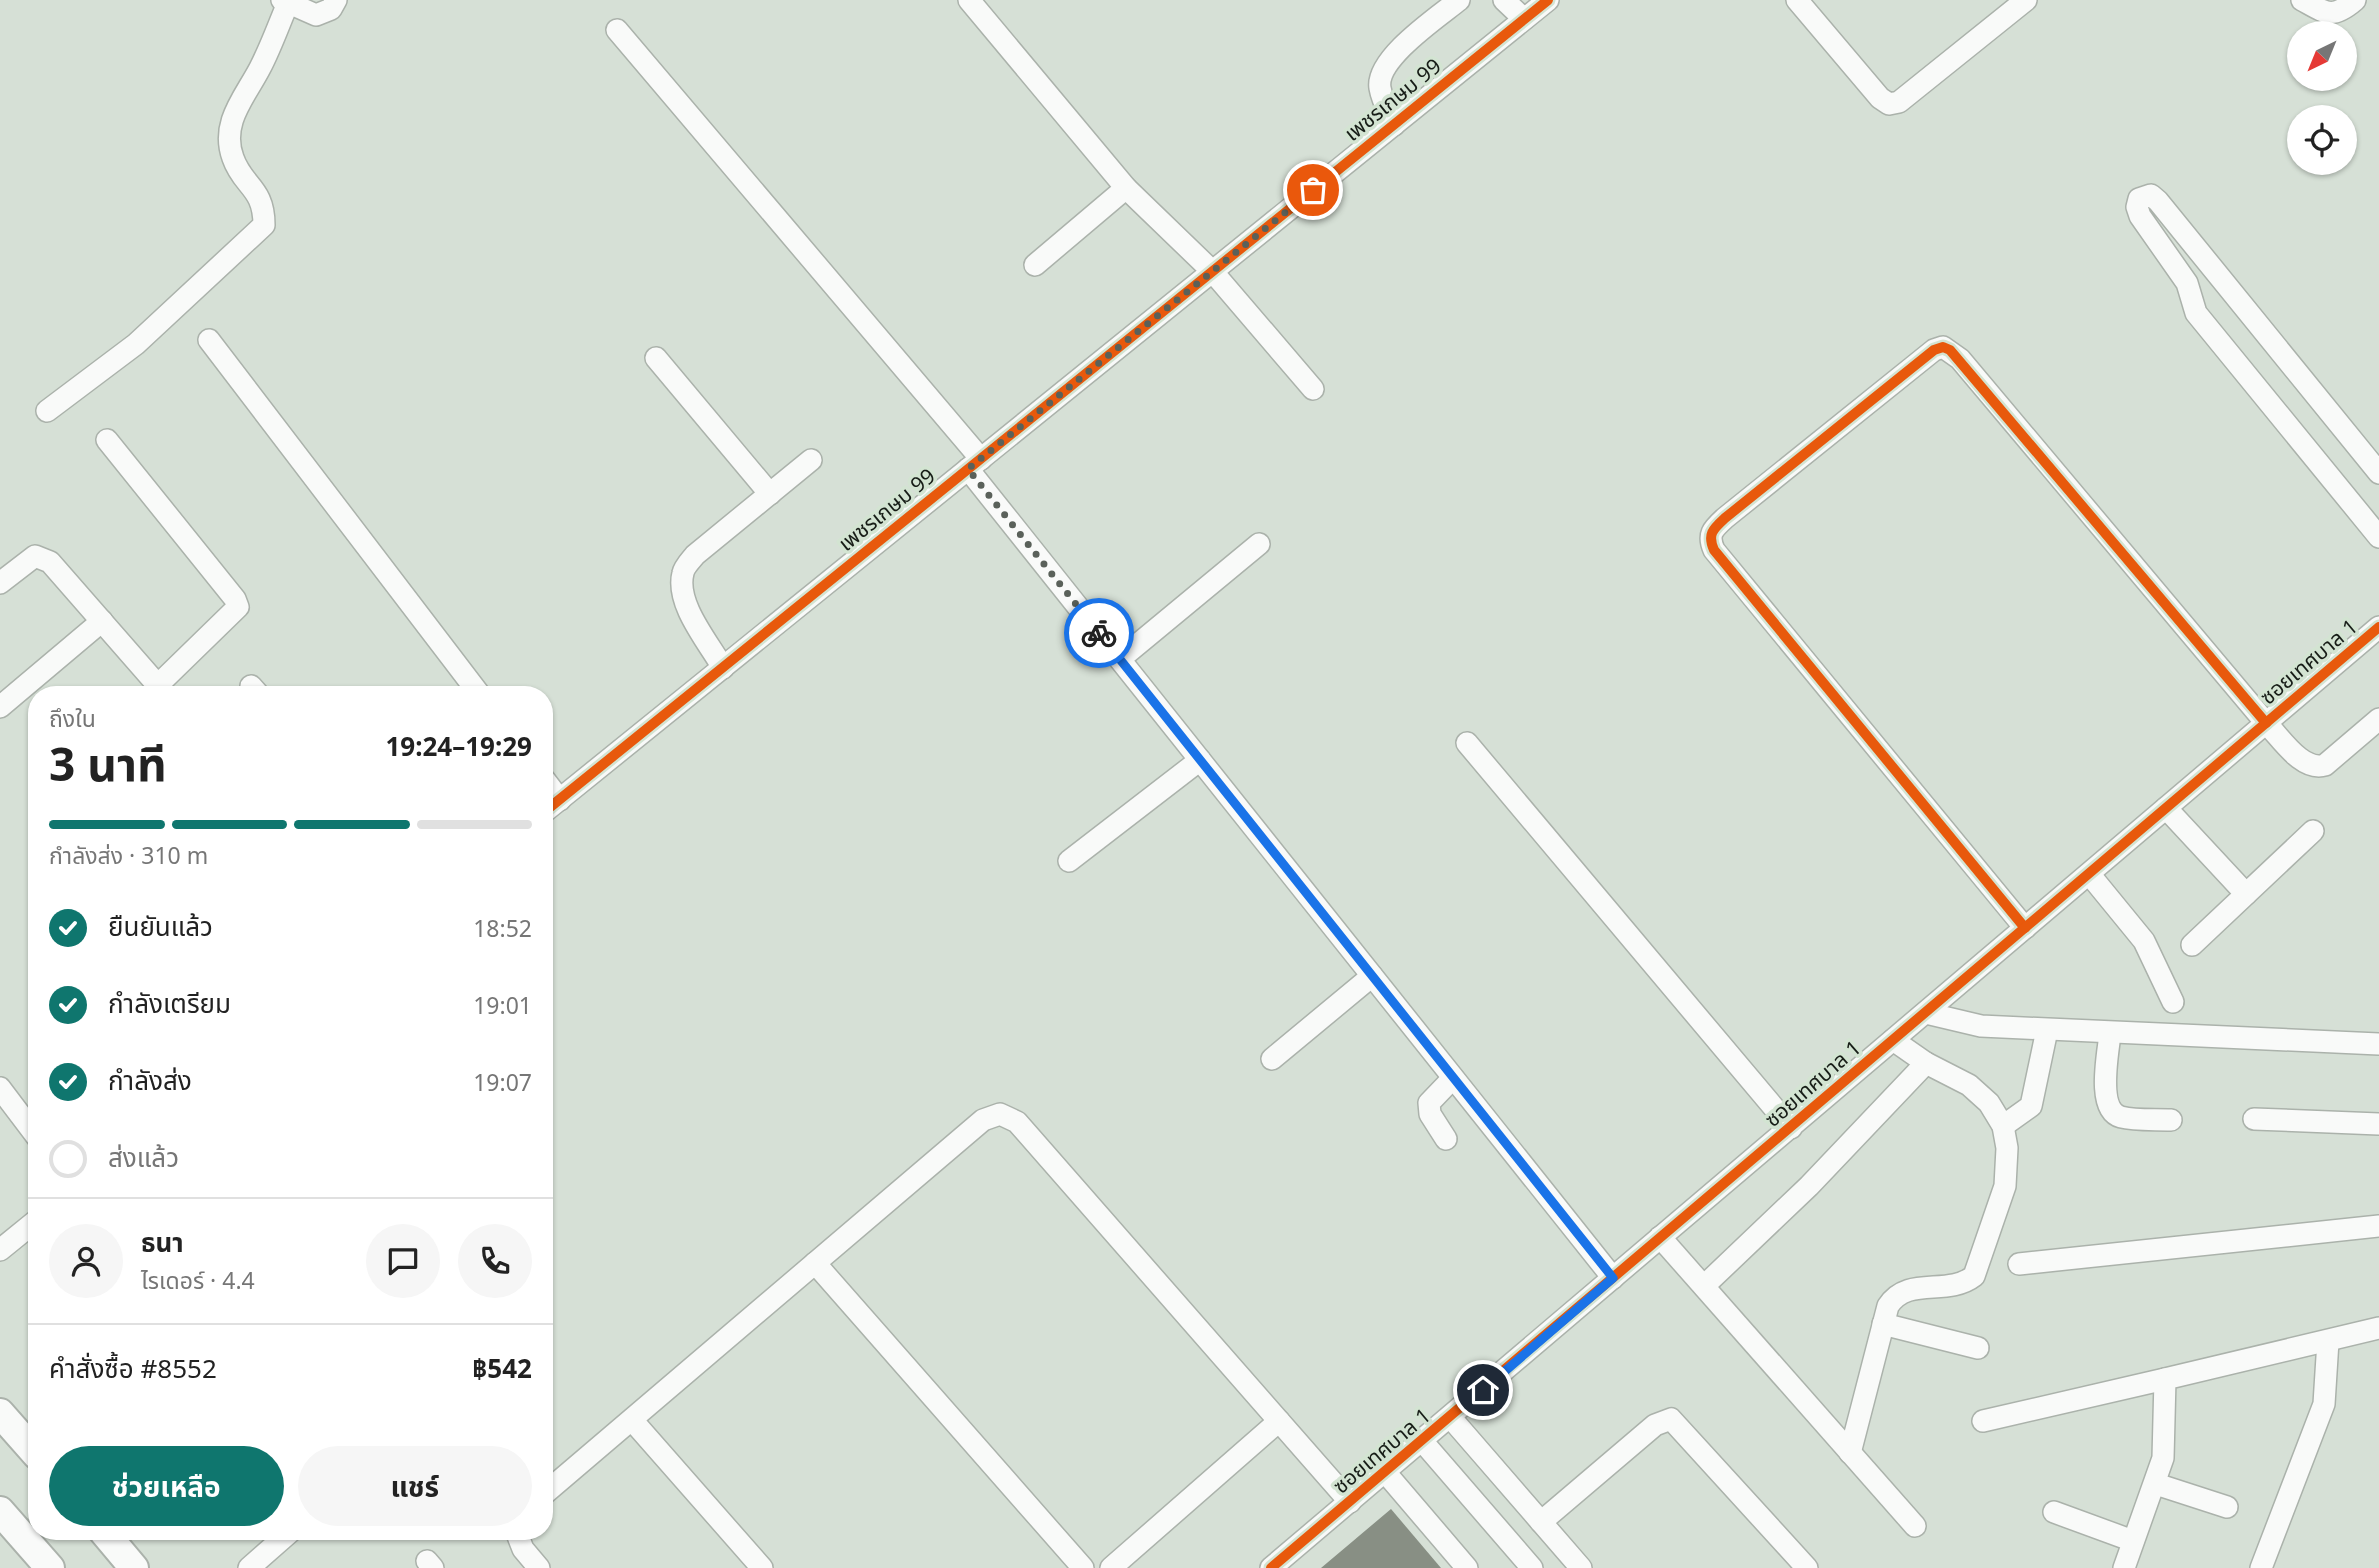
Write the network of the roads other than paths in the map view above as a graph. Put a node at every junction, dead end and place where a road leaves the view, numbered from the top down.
1 (336, 0) edge
2 (969, 0) edge
3 (1459, 0) edge
4 (1504, 0) edge
5 (1548, 0) edge
6 (1797, 0) edge
7 (2026, 0) edge
8 (2302, 0) edge
9 (2355, 0) edge
10 (285, 1) edge
11 (1524, 19) junction
12 (617, 30) dead end
13 (1394, 125) junction
14 (1126, 188) junction
15 (1035, 265) dead end
16 (1212, 271) junction
17 (209, 340) dead end
18 (656, 358) dead end
19 (1313, 389) dead end
20 (47, 411) dead end
21 (107, 440) dead end
22 (811, 460) dead end
23 (974, 464) junction
24 (2379, 473) edge
25 (770, 494) junction
26 (2379, 537) edge
27 (1259, 544) dead end
28 (0, 583) edge
29 (102, 621) junction
30 (2379, 627) edge
31 (1120, 659) junction
32 (723, 668) junction
33 (473, 686) edge
34 (0, 707) edge
35 (2379, 719) edge
36 (2266, 723) junction
37 (1467, 743) dead end
38 (1200, 760) junction
39 (553, 805) edge
40 (2166, 808) junction
41 (2314, 831) dead end
42 (1069, 861) dead end
43 (2090, 875) junction
44 (2246, 894) junction
45 (2025, 928) junction
46 (2192, 945) dead end
47 (1372, 976) junction
48 (2172, 1002) dead end
49 (1926, 1013) junction
50 (2047, 1030) junction
51 (2110, 1034) junction
52 (1893, 1040) junction
53 (2379, 1044) edge
54 (1272, 1059) dead end
55 (1926, 1063) junction
56 (1454, 1078) junction
57 (0, 1088) edge
58 (2254, 1119) dead end
59 (2171, 1120) dead end
60 (2379, 1124) edge
61 (28, 1125) edge
62 (2003, 1126) junction
63 (1791, 1128) junction
64 (1446, 1139) dead end
65 (2379, 1226) edge
66 (28, 1227) edge
67 (1660, 1237) junction
68 (0, 1250) edge
69 (815, 1263) junction
70 (2019, 1264) dead end
71 (1613, 1278) junction
72 (1704, 1286) junction
73 (1883, 1324) junction
74 (2379, 1328) edge
75 (2328, 1341) junction
76 (1978, 1349) dead end
77 (2165, 1379) junction
78 (0, 1412) edge
79 (1451, 1418) junction
80 (632, 1420) junction
81 (1279, 1421) junction
82 (1983, 1421) dead end
83 (1423, 1442) junction
84 (28, 1445) edge
85 (1850, 1453) junction
86 (1385, 1472) junction
87 (2156, 1484) junction
88 (553, 1486) edge
89 (1350, 1502) junction
90 (2227, 1507) dead end
91 (0, 1511) edge
92 (2053, 1512) dead end
93 (1541, 1522) junction
94 (1915, 1526) dead end
95 (111, 1540) edge
96 (280, 1540) edge
97 (520, 1540) edge
98 (2132, 1560) edge
99 (50, 1568) edge
100 (134, 1568) edge
101 (249, 1568) edge
102 (539, 1568) edge
103 (762, 1568) edge
104 (1083, 1568) edge
105 (1111, 1568) edge
106 (1271, 1568) edge
107 (1467, 1568) edge
108 (1532, 1568) edge
109 (1581, 1568) edge
110 (1807, 1568) edge
111 (2261, 1568) edge

1 - 10 street
2 - 14 street
3 - 13 street
4 - 11 street
5 - 11 street, เพชรเกษม 99
6 - 7 street
8 - 9 street
10 - 20 street
11 - 13 street, เพชรเกษม 99
12 - 23 street
13 - 16 street, เพชรเกษม 99
14 - 15 street
14 - 16 street
16 - 19 street
16 - 23 street, เพชรเกษม 99
17 - 33 street
18 - 25 street
21 - 29 street
22 - 25 street
23 - 31 street
23 - 32 street, เพชรเกษม 99
24 - 26 street
25 - 32 street
27 - 31 street
28 - 29 street
29 - 34 street
30 - 36 street, ซอยเทศบาล 1
31 - 38 street
32 - 39 street, เพชรเกษม 99
35 - 36 street
36 - 40 street, ซอยเทศบาล 1
36 - 45 street
37 - 63 street
38 - 42 street
38 - 47 street
40 - 43 street, ซอยเทศบาล 1
40 - 44 street
41 - 44 street
43 - 45 street, ซอยเทศบาล 1
43 - 48 street
44 - 46 street
45 - 49 street, ซอยเทศบาล 1
47 - 54 street
47 - 56 street
49 - 50 street
49 - 52 street, ซอยเทศบาล 1
50 - 51 street
50 - 62 street
51 - 53 street
51 - 59 street
52 - 55 street
52 - 63 street, ซอยเทศบาล 1
55 - 62 street
55 - 72 street
56 - 64 street
56 - 71 street
57 - 61 street
58 - 60 street
62 - 73 street
63 - 67 street, ซอยเทศบาล 1
65 - 70 street
66 - 68 street
67 - 71 street, ซอยเทศบาล 1
67 - 72 street
69 - 80 street
69 - 81 street
69 - 104 street
71 - 79 street, ซอยเทศบาล 1
72 - 85 street
73 - 76 street
73 - 85 street
74 - 75 street
75 - 77 street
75 - 111 street
77 - 82 street
77 - 87 street
78 - 84 main road
79 - 83 street, ซอยเทศบาล 1
79 - 93 street
80 - 88 street
80 - 103 street
81 - 89 street
81 - 105 street
83 - 86 street, ซอยเทศบาล 1
83 - 108 street
85 - 94 street
86 - 89 street, ซอยเทศบาล 1
86 - 107 street
87 - 90 street
87 - 98 street
89 - 106 street, ซอยเทศบาล 1
91 - 99 main road
92 - 98 street
93 - 109 street
93 - 110 street
95 - 100 main road
96 - 101 street
97 - 102 street

